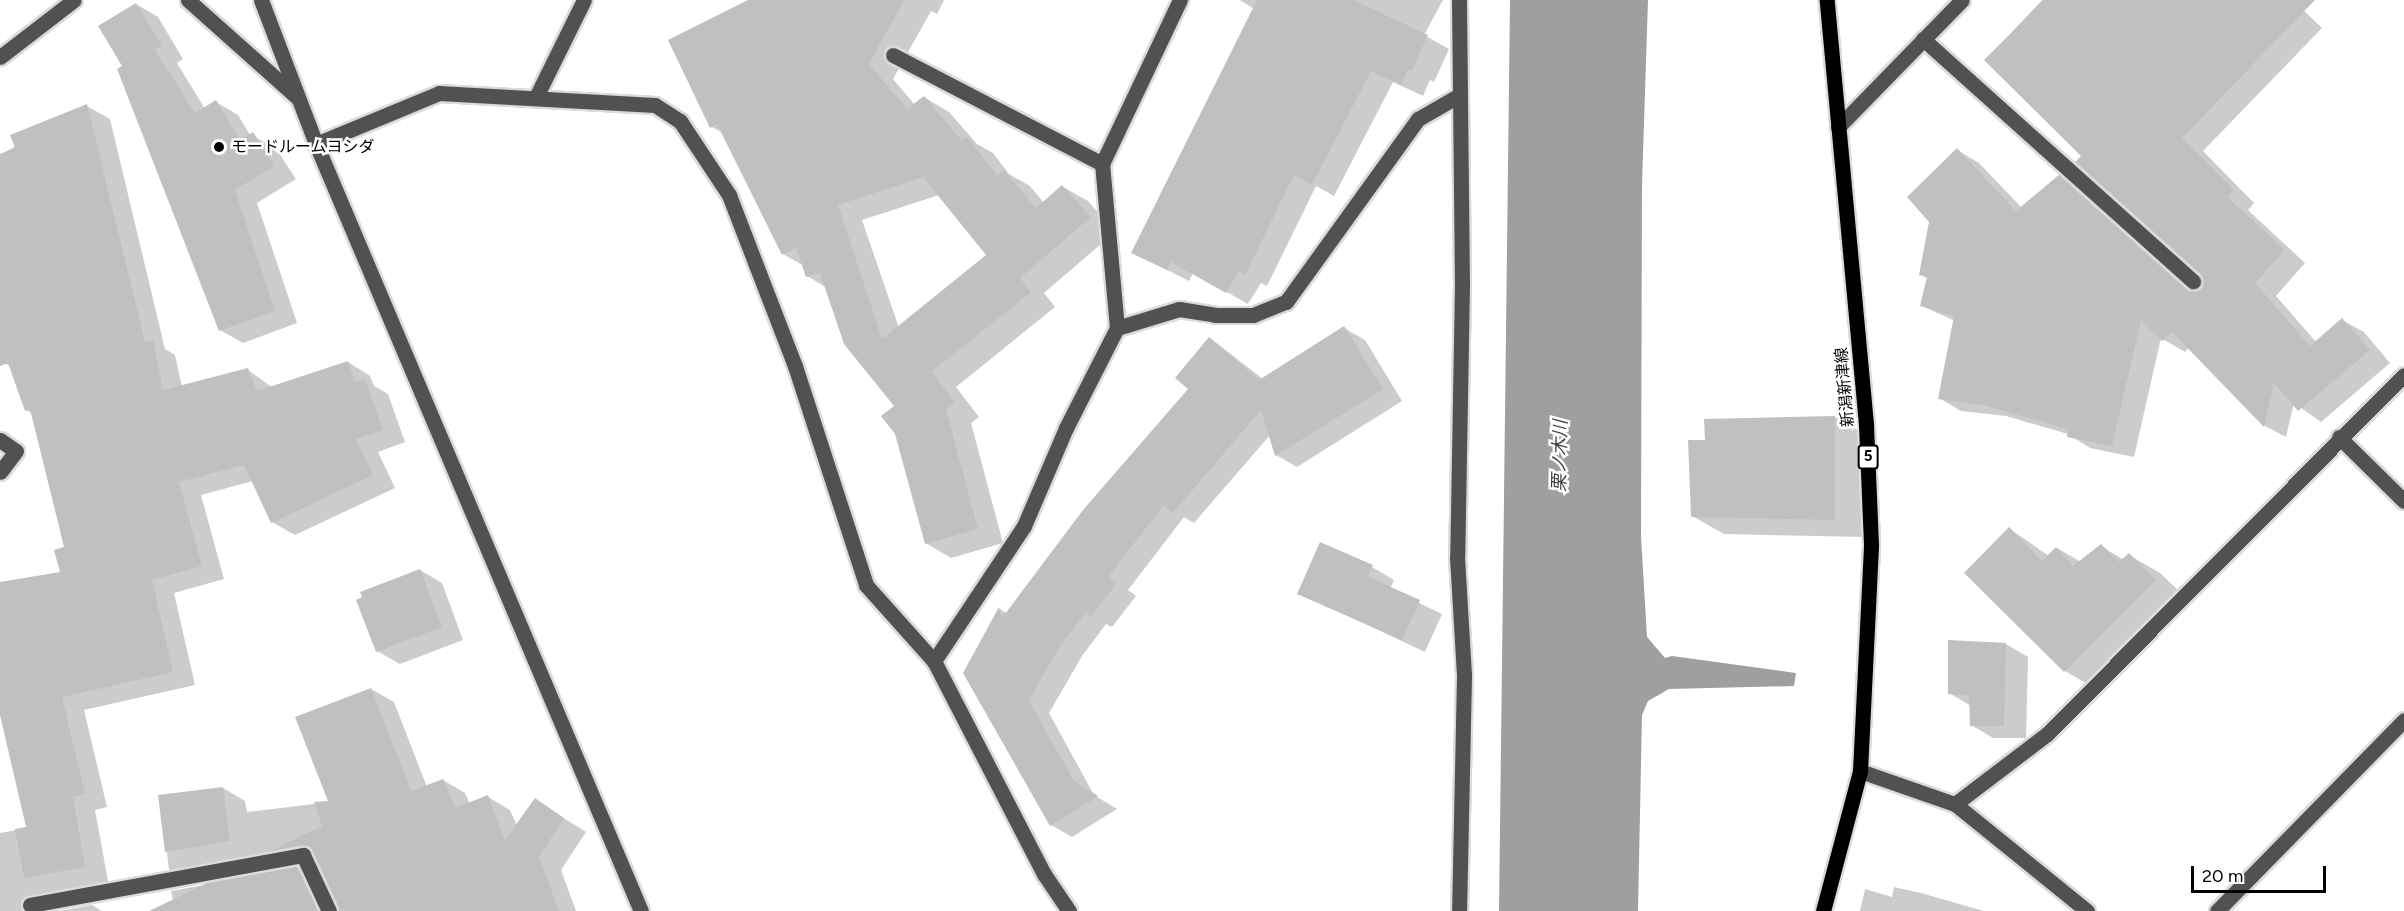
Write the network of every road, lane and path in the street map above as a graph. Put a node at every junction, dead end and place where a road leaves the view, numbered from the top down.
1 (74, 0) edge
2 (188, 0) edge
3 (261, 0) edge
4 (584, 0) edge
5 (1180, 0) edge
6 (1459, 0) edge
7 (1827, 0) edge
8 (1962, 0) edge
9 (1923, 39) junction
10 (893, 55) dead end
11 (0, 57) edge
12 (1458, 96) junction
13 (536, 97) junction
14 (301, 100) junction
15 (1838, 127) junction
16 (316, 144) junction
17 (1102, 164) junction
18 (2193, 280) dead end
19 (1117, 328) junction
20 (2404, 375) edge
21 (2339, 437) junction
22 (0, 440) edge
23 (0, 472) edge
24 (2404, 501) edge
25 (934, 661) junction
26 (2404, 720) edge
27 (1860, 771) junction
28 (1955, 804) junction
29 (30, 905) dead end
30 (329, 911) edge
31 (641, 911) edge
32 (1069, 911) edge
33 (1459, 911) edge
34 (1823, 911) edge
35 (2087, 911) edge
36 (2217, 911) edge

1 - 11 street
2 - 14 street
3 - 14 street
4 - 13 street
5 - 17 street
6 - 12 street
7 - 15 main road, 新潟新津線 / 5
8 - 9 street
9 - 15 street
9 - 18 street
10 - 17 street
12 - 19 street
12 - 33 street
13 - 16 street
13 - 25 street
14 - 16 street
15 - 27 main road, 新潟新津線 / 5
16 - 31 street
17 - 19 street
19 - 25 street
20 - 21 street
21 - 24 street
21 - 28 street
22 - 23 street
25 - 32 street
26 - 36 street
27 - 28 street
27 - 34 main road, 新潟新津線 / 5
28 - 35 street
29 - 30 street

